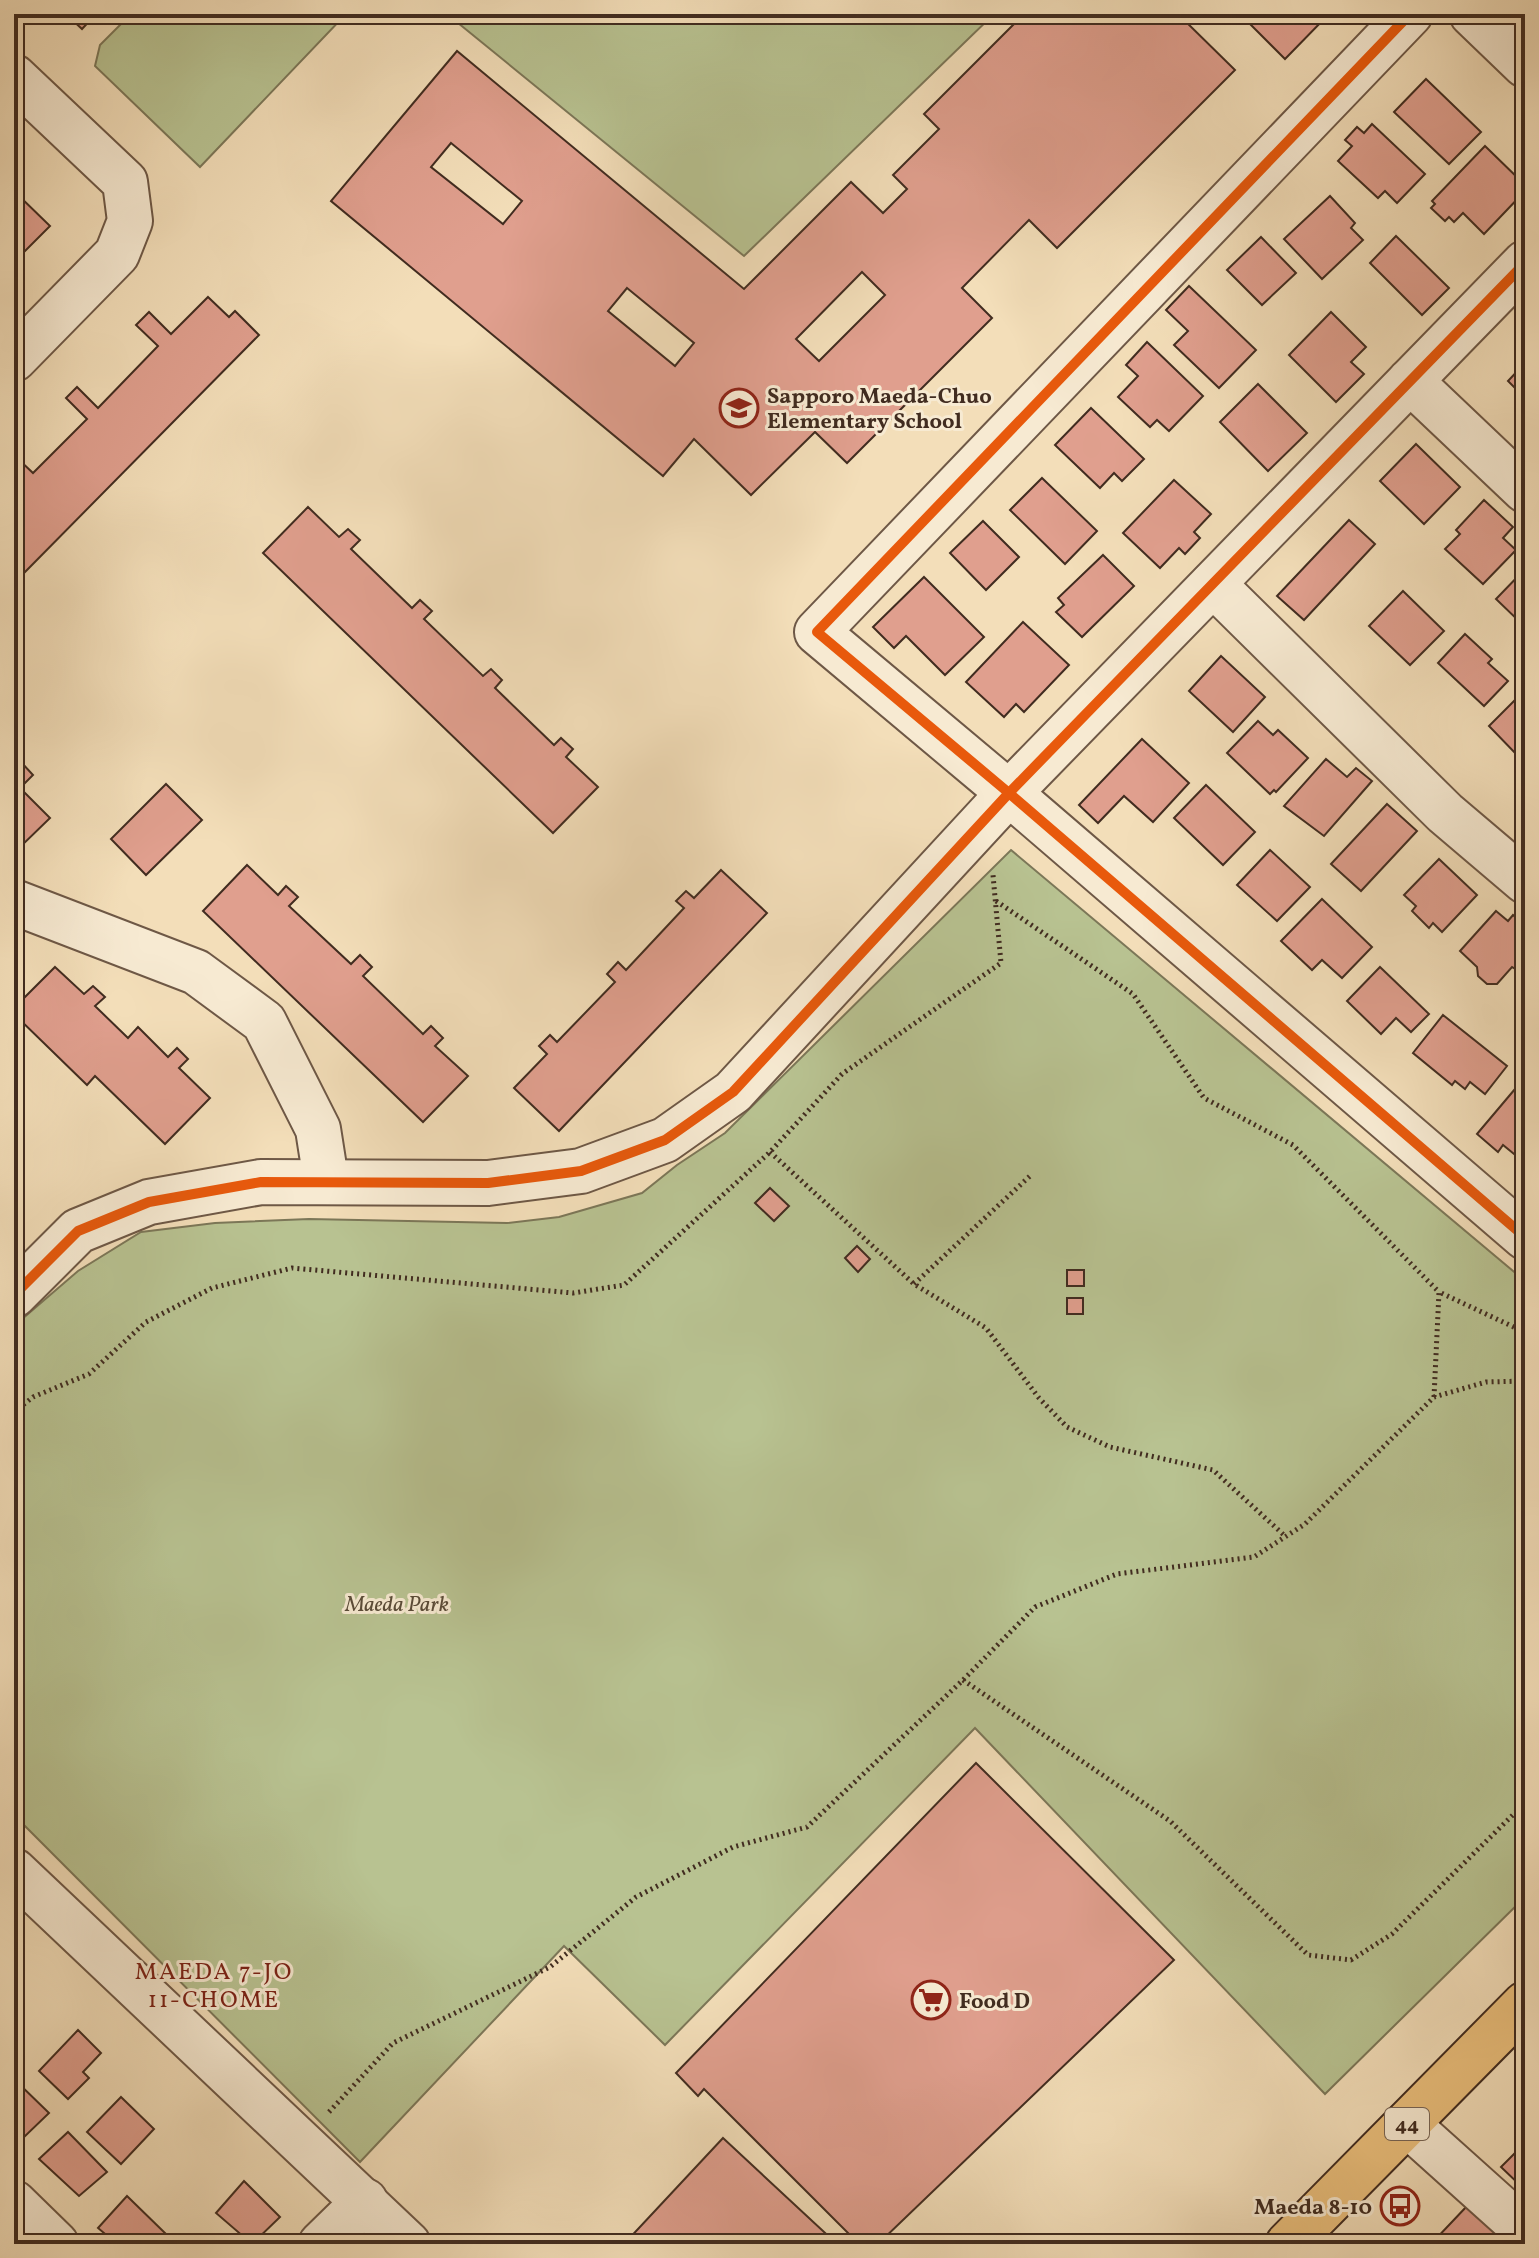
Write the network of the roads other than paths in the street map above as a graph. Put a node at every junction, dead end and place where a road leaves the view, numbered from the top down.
1 (1410, 14) edge
2 (1472, 14) edge
3 (1525, 65) edge
4 (14, 77) edge
5 (1525, 263) edge
6 (14, 359) edge
7 (1410, 381) junction
8 (1525, 490) edge
9 (1213, 584) junction
10 (1009, 793) junction
11 (1525, 881) edge
12 (14, 902) edge
13 (326, 1180) junction
14 (1525, 1237) edge
15 (14, 1295) edge
16 (14, 1871) edge
17 (1525, 2004) edge
18 (1407, 2124) junction
19 (365, 2201) junction
20 (14, 2203) edge
21 (1525, 2230) edge
22 (56, 2244) edge
23 (321, 2244) edge
24 (408, 2244) edge
25 (1288, 2244) edge

1 - 10 street
2 - 3 street
4 - 6 street
5 - 7 street
7 - 8 street
7 - 9 street
9 - 10 street
9 - 11 street
10 - 13 street
10 - 14 street
12 - 13 street
13 - 15 street
16 - 19 street
17 - 18 main road, 44
18 - 21 street
18 - 25 main road, 44
19 - 23 street
19 - 24 street
20 - 22 street

